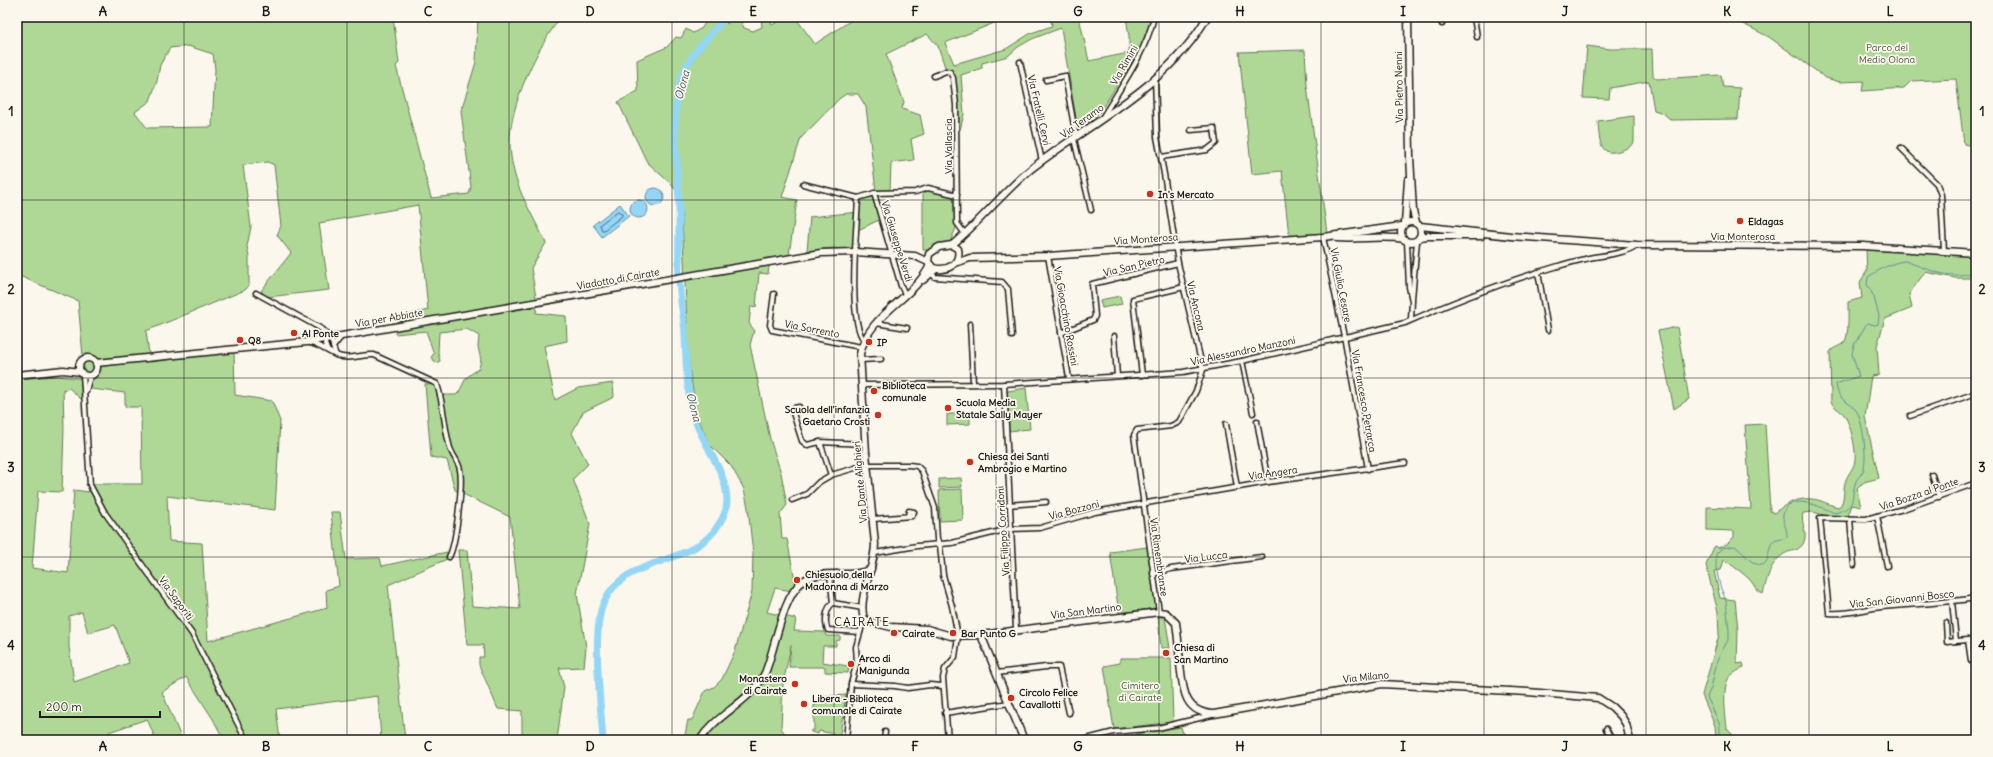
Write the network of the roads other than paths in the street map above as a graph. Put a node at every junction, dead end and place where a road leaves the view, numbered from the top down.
1 (1154, 17) edge
2 (1207, 17) edge
3 (1408, 17) edge
4 (1442, 17) edge
5 (1474, 17) edge
6 (1442, 24) dead end
7 (1477, 36) dead end
8 (1020, 62) dead end
9 (934, 76) dead end
10 (1155, 78) junction
11 (1046, 80) dead end
12 (1102, 118) junction
13 (1191, 130) dead end
14 (1075, 138) junction
15 (1901, 148) dead end
16 (1161, 157) junction
17 (1410, 157) junction
18 (1042, 161) junction
19 (802, 184) dead end
20 (874, 193) junction
21 (957, 195) junction
22 (858, 198) junction
23 (1091, 210) dead end
24 (1404, 224) junction
25 (1418, 224) junction
26 (964, 235) junction
27 (1511, 236) junction
28 (1323, 237) junction
29 (1418, 239) junction
30 (1405, 240) junction
31 (952, 245) junction
32 (1637, 245) junction
33 (1177, 246) junction
34 (1944, 251) junction
35 (855, 252) junction
36 (1974, 253) edge
37 (893, 254) junction
38 (929, 254) junction
39 (958, 255) junction
40 (1048, 256) junction
41 (929, 263) junction
42 (1178, 263) junction
43 (934, 271) junction
44 (1538, 272) junction
45 (916, 283) junction
46 (1184, 287) junction
47 (256, 293) dead end
48 (774, 294) dead end
49 (905, 294) junction
50 (1412, 301) junction
51 (470, 314) joint
52 (1411, 319) junction
53 (876, 323) junction
54 (970, 324) dead end
55 (907, 328) dead end
56 (323, 330) junction
57 (1548, 330) dead end
58 (1061, 333) junction
59 (341, 336) junction
60 (1012, 336) dead end
61 (1114, 336) dead end
62 (1343, 337) junction
63 (327, 339) junction
64 (864, 340) junction
65 (307, 342) junction
66 (333, 347) junction
67 (861, 347) junction
68 (328, 350) junction
69 (336, 355) junction
70 (881, 359) dead end
71 (860, 360) junction
72 (1242, 361) junction
73 (80, 363) junction
74 (97, 366) junction
75 (63, 370) junction
76 (1203, 370) junction
77 (82, 373) junction
78 (17, 375) edge
79 (1142, 375) junction
80 (90, 376) junction
81 (1117, 376) junction
82 (1069, 378) junction
83 (972, 384) junction
84 (1004, 384) junction
85 (862, 385) junction
86 (85, 393) junction
87 (1976, 393) edge
88 (799, 407) dead end
89 (1252, 413) dead end
90 (1910, 416) dead end
91 (1257, 421) dead end
92 (1226, 424) dead end
93 (820, 442) junction
94 (865, 444) junction
95 (1405, 463) dead end
96 (868, 465) junction
97 (1368, 469) junction
98 (1932, 475) dead end
99 (831, 476) junction
100 (1268, 482) junction
101 (1976, 483) edge
102 (1237, 487) junction
103 (1939, 497) junction
104 (792, 500) dead end
105 (1046, 502) dead end
106 (1143, 504) junction
107 (1008, 505) junction
108 (908, 516) dead end
109 (1877, 516) junction
110 (873, 519) junction
111 (1850, 519) junction
112 (1010, 529) junction
113 (940, 545) junction
114 (875, 553) junction
115 (1262, 557) dead end
116 (449, 558) dead end
117 (1854, 565) dead end
118 (1887, 566) dead end
119 (871, 569) junction
120 (860, 572) junction
121 (1153, 574) junction
122 (830, 575) junction
123 (868, 579) junction
124 (1976, 598) edge
125 (1952, 601) junction
126 (833, 603) junction
127 (862, 608) junction
128 (1159, 612) junction
129 (1829, 613) joint
130 (864, 619) junction
131 (1946, 623) dead end
132 (1016, 629) junction
133 (860, 632) junction
134 (981, 635) junction
135 (958, 636) junction
136 (1956, 641) junction
137 (1971, 661) dead end
138 (997, 673) junction
139 (851, 684) junction
140 (942, 686) junction
141 (1009, 703) junction
142 (1200, 712) junction
143 (945, 713) junction
144 (1069, 714) dead end
145 (1214, 714) junction
146 (1197, 718) junction
147 (1606, 729) dead end
148 (884, 732) dead end
149 (1630, 739) edge
150 (246, 740) edge
151 (700, 740) edge
152 (846, 740) edge
153 (884, 740) edge
154 (948, 740) edge
155 (1024, 740) edge
156 (1083, 740) edge
157 (1612, 740) edge
158 (1616, 740) edge

1 - 12 street, Via Rimini
2 - 10 main road, Via Teramo
3 - 17 main road, Via Pietro Nenni
4 - 6 street
5 - 7 street
8 - 18 street, Via Fratelli Cervi
9 - 21 street, Via Vallascia
10 - 12 main road, Via Teramo
10 - 16 street, Via Ancona
11 - 14 street
12 - 14 main road, Via Teramo
13 - 16 street
14 - 18 main road, Via Teramo
14 - 23 street
15 - 34 street
16 - 33 street, Via Ancona
17 - 24 main road, Via Pietro Nenni
17 - 25 main road, Via Pietro Nenni
18 - 26 main road, Via Teramo
19 - 22 street
20 - 21 street
20 - 22 street
20 - 37 street, Via Giuseppe Verdi
21 - 26 street, Via Vallascia
22 - 35 street
24 - 25 main road, Via Monterosa
24 - 28 main road, Via Monterosa
24 - 30 main road, Via Pietro Nenni
25 - 27 main road, Via Monterosa
25 - 29 main road, Via Pietro Nenni
26 - 31 main road, Via Teramo
26 - 39 main road, Via Teramo
27 - 29 main road, Via Monterosa
27 - 32 main road, Via Monterosa
28 - 30 main road, Via Monterosa
28 - 33 main road, Via Monterosa
28 - 62 street, Via Giulio Cesare
29 - 30 main road, Via Monterosa
29 - 50 street
30 - 50 street
31 - 38 main road
31 - 39 main road
32 - 34 main road, Via Monterosa
32 - 44 street, Via Alessandro Manzoni
33 - 40 main road, Via Monterosa
33 - 42 street, Via Ancona
34 - 36 main road, Via Monterosa
35 - 37 main road, Viadotto di Cairate
35 - 51 main road, Viadotto di Cairate
35 - 64 street
37 - 38 main road
37 - 41 main road
37 - 49 street, Via Giuseppe Verdi
38 - 41 main road
39 - 40 main road, Via Monterosa
39 - 43 main road
40 - 58 street, Via Gioacchino Rossini
41 - 43 main road
41 - 45 main road, Via Dante Alighieri
42 - 46 street, Via Ancona
42 - 58 street, Via San Pietro
43 - 45 main road, Via Dante Alighieri
43 - 60 street
44 - 52 street, Via Alessandro Manzoni
44 - 57 street
45 - 49 main road, Via Dante Alighieri
46 - 76 street, Via Ancona
46 - 79 street
47 - 56 street
48 - 67 street, Via Sorrento
49 - 53 main road, Via Dante Alighieri
50 - 52 street
51 - 59 main road, Via per Abbiate
52 - 62 street, Via Alessandro Manzoni
53 - 55 street
53 - 64 main road, Via Dante Alighieri
54 - 83 street
56 - 63 street
56 - 63 street
58 - 82 street, Via Gioacchino Rossini
59 - 63 main road, Via per Abbiate
59 - 66 street
61 - 81 street
62 - 72 street, Via Alessandro Manzoni
62 - 97 street, Via Francesco Petrarca
63 - 65 main road, Via per Abbiate
63 - 66 street
63 - 68 street
64 - 67 main road, Via Dante Alighieri
65 - 68 street
65 - 74 main road, Via per Abbiate
66 - 69 street
67 - 71 main road, Via Dante Alighieri
68 - 69 street
69 - 116 street
70 - 71 street
71 - 85 main road, Via Dante Alighieri
72 - 76 street, Via Alessandro Manzoni
72 - 89 street
73 - 74 main road, Via per Abbiate
73 - 75 main road
73 - 77 main road
74 - 80 main road
75 - 77 main road
75 - 78 main road
76 - 79 street, Via Alessandro Manzoni
76 - 106 street, Via Rimembranze
77 - 80 main road
77 - 86 street
79 - 81 street, Via Alessandro Manzoni
80 - 86 street
81 - 82 street, Via Alessandro Manzoni
82 - 84 street, Via Alessandro Manzoni
83 - 84 street, Via Alessandro Manzoni
83 - 85 street, Via Alessandro Manzoni
84 - 107 street, Via Filippo Corridoni
85 - 94 main road, Via Dante Alighieri
86 - 150 street, Via Saporiti
87 - 90 street
88 - 93 street
91 - 100 street
92 - 102 street
93 - 94 street
93 - 99 street
94 - 96 main road, Via Dante Alighieri
95 - 97 street, Via Angera
96 - 99 street
96 - 110 main road, Via Dante Alighieri
96 - 113 street
97 - 100 street, Via Angera
98 - 103 street
99 - 104 street
100 - 102 street, Via Angera
101 - 103 street, Via Bozza al Ponte
102 - 106 street, Via Angera
103 - 109 street, Via Bozza al Ponte
105 - 107 street
106 - 112 street, Via Bozzoni
106 - 121 street, Via Rimembranze
107 - 112 street, Via Filippo Corridoni
108 - 110 street
109 - 111 street, Via Bozza al Ponte
109 - 118 street
110 - 114 main road, Via Dante Alighieri
111 - 117 street
111 - 129 street, Via Bozza al Ponte
112 - 113 street, Via Bozzoni
112 - 132 street, Via Filippo Corridoni
113 - 114 street, Via Bozzoni
113 - 135 street
114 - 119 main road, Via Dante Alighieri
115 - 121 street, Via Lucca
119 - 120 main road
119 - 123 main road, Via Dante Alighieri
120 - 122 main road
120 - 123 main road
121 - 128 street, Via Rimembranze
122 - 126 street
122 - 151 main road
123 - 127 main road, Via Dante Alighieri
124 - 125 street, Via San Giovanni Bosco
125 - 129 street, Via San Giovanni Bosco
125 - 136 street
126 - 127 street
126 - 133 street
127 - 130 main road
128 - 132 main road, Via San Martino
128 - 142 main road
130 - 133 street
130 - 135 main road, Via San Martino
131 - 136 street
132 - 134 main road, Via San Martino
133 - 139 street
134 - 135 main road, Via San Martino
134 - 138 main road
135 - 140 street
136 - 137 street
138 - 141 main road
138 - 144 street
139 - 140 street
139 - 152 street
140 - 143 street
141 - 143 street
141 - 155 main road
142 - 145 main road, Via Milano
142 - 146 street
143 - 154 street
145 - 146 street
145 - 149 main road, Via Milano
146 - 156 street
147 - 157 street
148 - 153 street
149 - 158 street

